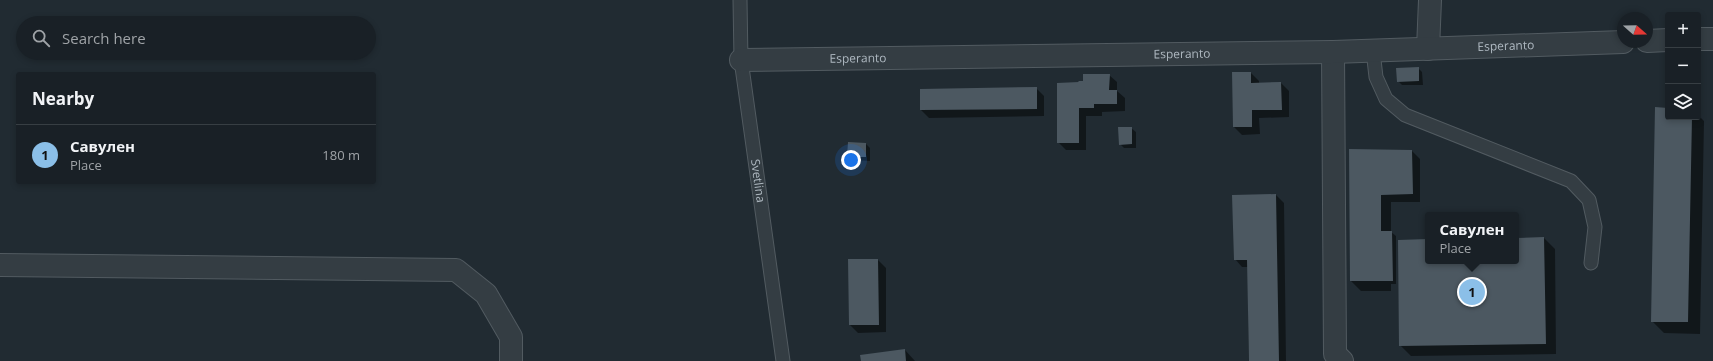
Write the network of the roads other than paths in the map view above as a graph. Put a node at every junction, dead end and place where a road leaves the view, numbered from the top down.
1 (740, 0) edge
2 (1430, 0) edge
3 (1701, 39) edge
4 (1713, 39) edge
5 (1665, 40) edge
6 (1653, 41) edge
7 (1617, 42) edge
8 (1428, 49) junction
9 (1373, 51) junction
10 (1333, 52) junction
11 (740, 60) junction
12 (1591, 262) dead end
13 (0, 265) edge
14 (511, 361) edge
15 (783, 361) edge
16 (1342, 361) edge

1 - 11 lane, Svetlina
2 - 8 street
3 - 4 street
5 - 6 street
7 - 8 street, Esperanto
8 - 9 street, Esperanto
9 - 10 street, Esperanto
9 - 12 lane
10 - 11 street, Esperanto
10 - 16 street
11 - 15 lane, Svetlina
13 - 14 street

